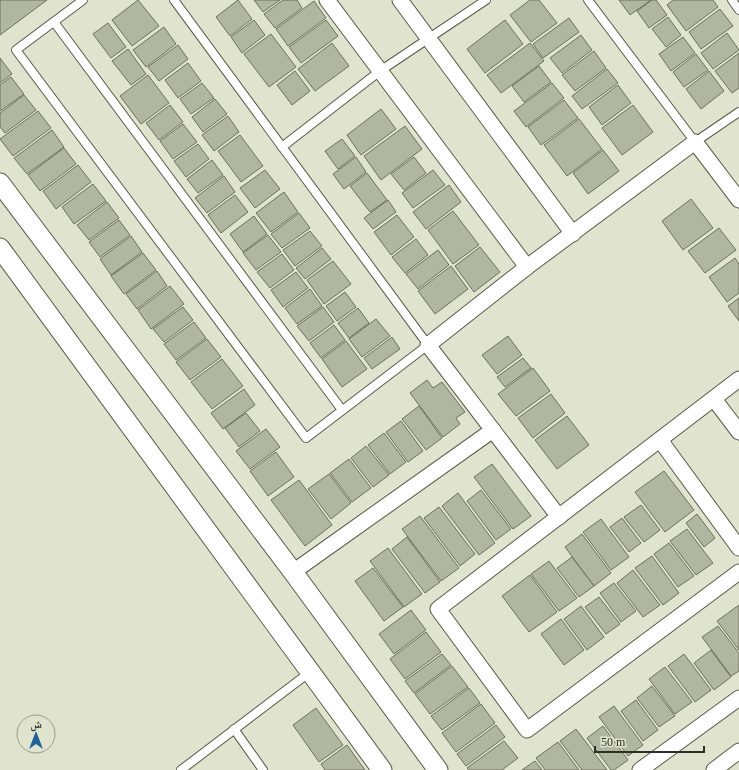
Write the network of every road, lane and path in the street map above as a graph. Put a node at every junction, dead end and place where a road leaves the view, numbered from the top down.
1 (83, 0) edge
2 (174, 0) edge
3 (327, 0) edge
4 (400, 0) edge
5 (486, 0) edge
6 (588, 0) edge
7 (732, 0) edge
8 (739, 10) edge
9 (54, 22) junction
10 (428, 38) junction
11 (380, 71) junction
12 (739, 112) edge
13 (695, 142) junction
14 (282, 147) junction
15 (0, 183) edge
16 (739, 200) edge
17 (573, 234) junction
18 (2, 256) edge
19 (527, 267) junction
20 (428, 345) junction
21 (739, 379) edge
22 (714, 399) junction
23 (342, 410) junction
24 (493, 430) junction
25 (739, 432) edge
26 (660, 440) junction
27 (559, 516) junction
28 (739, 548) edge
29 (293, 572) junction
30 (739, 572) edge
31 (310, 672) junction
32 (739, 698) edge
33 (234, 729) junction
34 (739, 752) edge
35 (181, 770) edge
36 (263, 770) edge
37 (382, 770) edge
38 (438, 770) edge
39 (640, 770) edge
40 (714, 770) edge

1 - 9 lane
2 - 14 lane
3 - 11 street
4 - 10 street
5 - 10 lane
6 - 13 lane
7 - 8 lane
9 - 23 lane
9 - 23 lane
10 - 11 lane
10 - 17 street
11 - 14 lane
11 - 19 street
12 - 13 lane
13 - 16 street
13 - 17 street
14 - 20 lane
15 - 29 street
17 - 19 street
18 - 31 street
19 - 20 street
20 - 23 lane
20 - 24 street
21 - 22 street
22 - 25 street
22 - 26 street
24 - 27 street
24 - 29 street
26 - 27 street
26 - 28 street
27 - 30 street
29 - 38 street
31 - 33 lane
31 - 37 street
32 - 39 street
33 - 35 lane
33 - 36 lane
34 - 40 street

